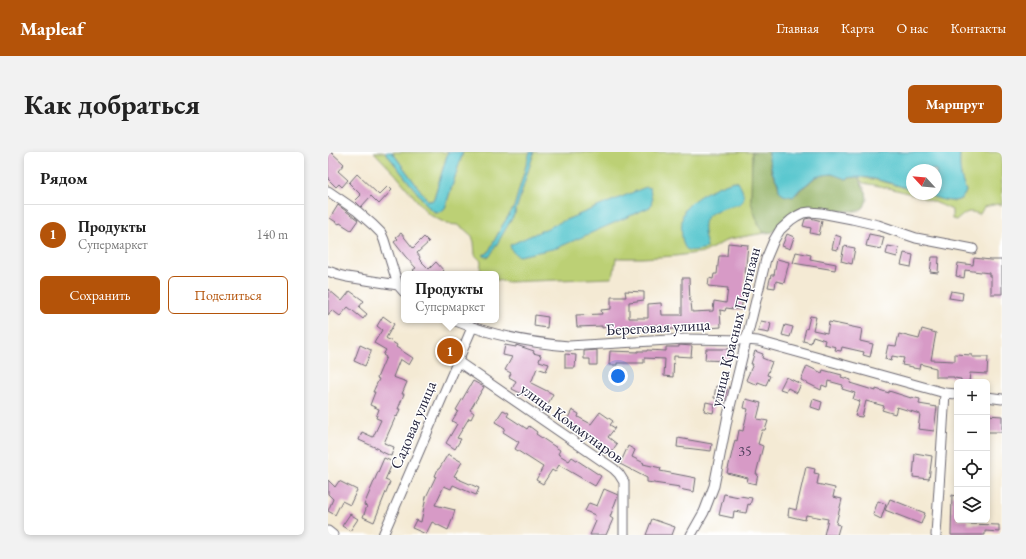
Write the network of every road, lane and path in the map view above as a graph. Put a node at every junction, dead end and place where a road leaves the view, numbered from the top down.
1 (328, 191) edge
2 (974, 248) dead end
3 (328, 271) edge
4 (401, 288) edge
5 (460, 323) edge
6 (472, 328) junction
7 (746, 340) junction
8 (457, 361) junction
9 (945, 393) junction
10 (954, 394) edge
11 (990, 398) edge
12 (1002, 399) edge
13 (328, 531) edge
14 (332, 535) edge
15 (383, 535) edge
16 (624, 535) edge
17 (691, 535) edge
18 (936, 535) edge

1 - 4 street
2 - 7 street, улица Красных Партизан
3 - 4 street
5 - 6 street, Береговая улица
6 - 7 street, Береговая улица
6 - 8 street, Садовая улица
7 - 9 street, Береговая улица
7 - 17 street, улица Красных Партизан
8 - 15 street, Садовая улица
8 - 16 street, улица Коммунаров
9 - 10 street, Береговая улица
9 - 18 street
11 - 12 street
13 - 14 street

